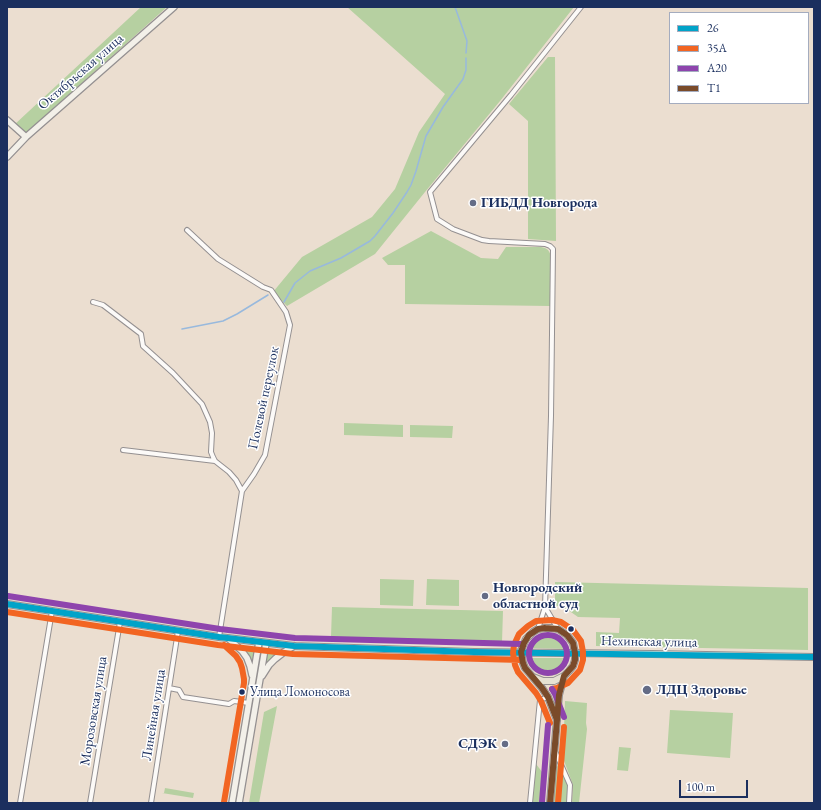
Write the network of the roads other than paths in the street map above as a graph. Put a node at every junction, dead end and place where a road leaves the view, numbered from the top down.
1 (174, 7) edge
2 (581, 7) edge
3 (7, 120) edge
4 (26, 137) junction
5 (7, 157) edge
6 (187, 230) dead end
7 (93, 302) dead end
8 (123, 450) dead end
9 (215, 461) junction
10 (242, 491) junction
11 (7, 604) edge
12 (545, 607) junction
13 (52, 611) junction
14 (120, 622) junction
15 (538, 629) junction
16 (558, 629) junction
17 (178, 631) junction
18 (219, 637) junction
19 (229, 639) junction
20 (259, 642) junction
21 (266, 643) junction
22 (294, 646) junction
23 (521, 652) junction
24 (575, 653) junction
25 (814, 657) edge
26 (533, 676) junction
27 (564, 676) junction
28 (259, 683) junction
29 (252, 684) junction
30 (169, 688) junction
31 (548, 697) junction
32 (248, 703) junction
33 (557, 720) junction
34 (554, 751) junction
35 (239, 759) junction
36 (246, 760) junction
37 (20, 803) edge
38 (90, 803) edge
39 (151, 803) edge
40 (232, 803) edge
41 (239, 803) edge
42 (530, 803) edge
43 (550, 803) edge
44 (569, 803) edge

1 - 4 main road, Октябрьская улица
2 - 12 street
3 - 4 main road
4 - 5 main road, Октябрьская улица
6 - 10 street, Полевой переулок
7 - 9 street
8 - 9 street
9 - 10 street
10 - 18 street, Полевой переулок
11 - 13 main road, Нехинская улица
12 - 15 street
12 - 16 street
13 - 14 main road, Нехинская улица
13 - 37 street
14 - 17 main road, Нехинская улица
14 - 38 street, Морозовская улица
15 - 16 main road
15 - 23 main road
16 - 24 main road
17 - 18 main road, Нехинская улица
17 - 30 street, Линейная улица
18 - 19 main road, Нехинская улица
19 - 20 main road, Нехинская улица
19 - 29 main road
20 - 21 main road, Нехинская улица
20 - 29 main road
21 - 22 main road, Нехинская улица
21 - 28 main road
22 - 23 main road, Нехинская улица
22 - 28 main road
23 - 24 main road, Нехинская улица
23 - 26 main road
24 - 25 main road, Нехинская улица
24 - 27 main road
26 - 27 main road
26 - 31 main road
27 - 33 main road
28 - 36 main road
29 - 32 main road
30 - 32 street
30 - 39 street, Линейная улица
31 - 33 main road
31 - 42 street
32 - 35 main road
33 - 34 main road
34 - 43 main road
34 - 44 street
35 - 36 main road
35 - 40 main road
36 - 41 main road

